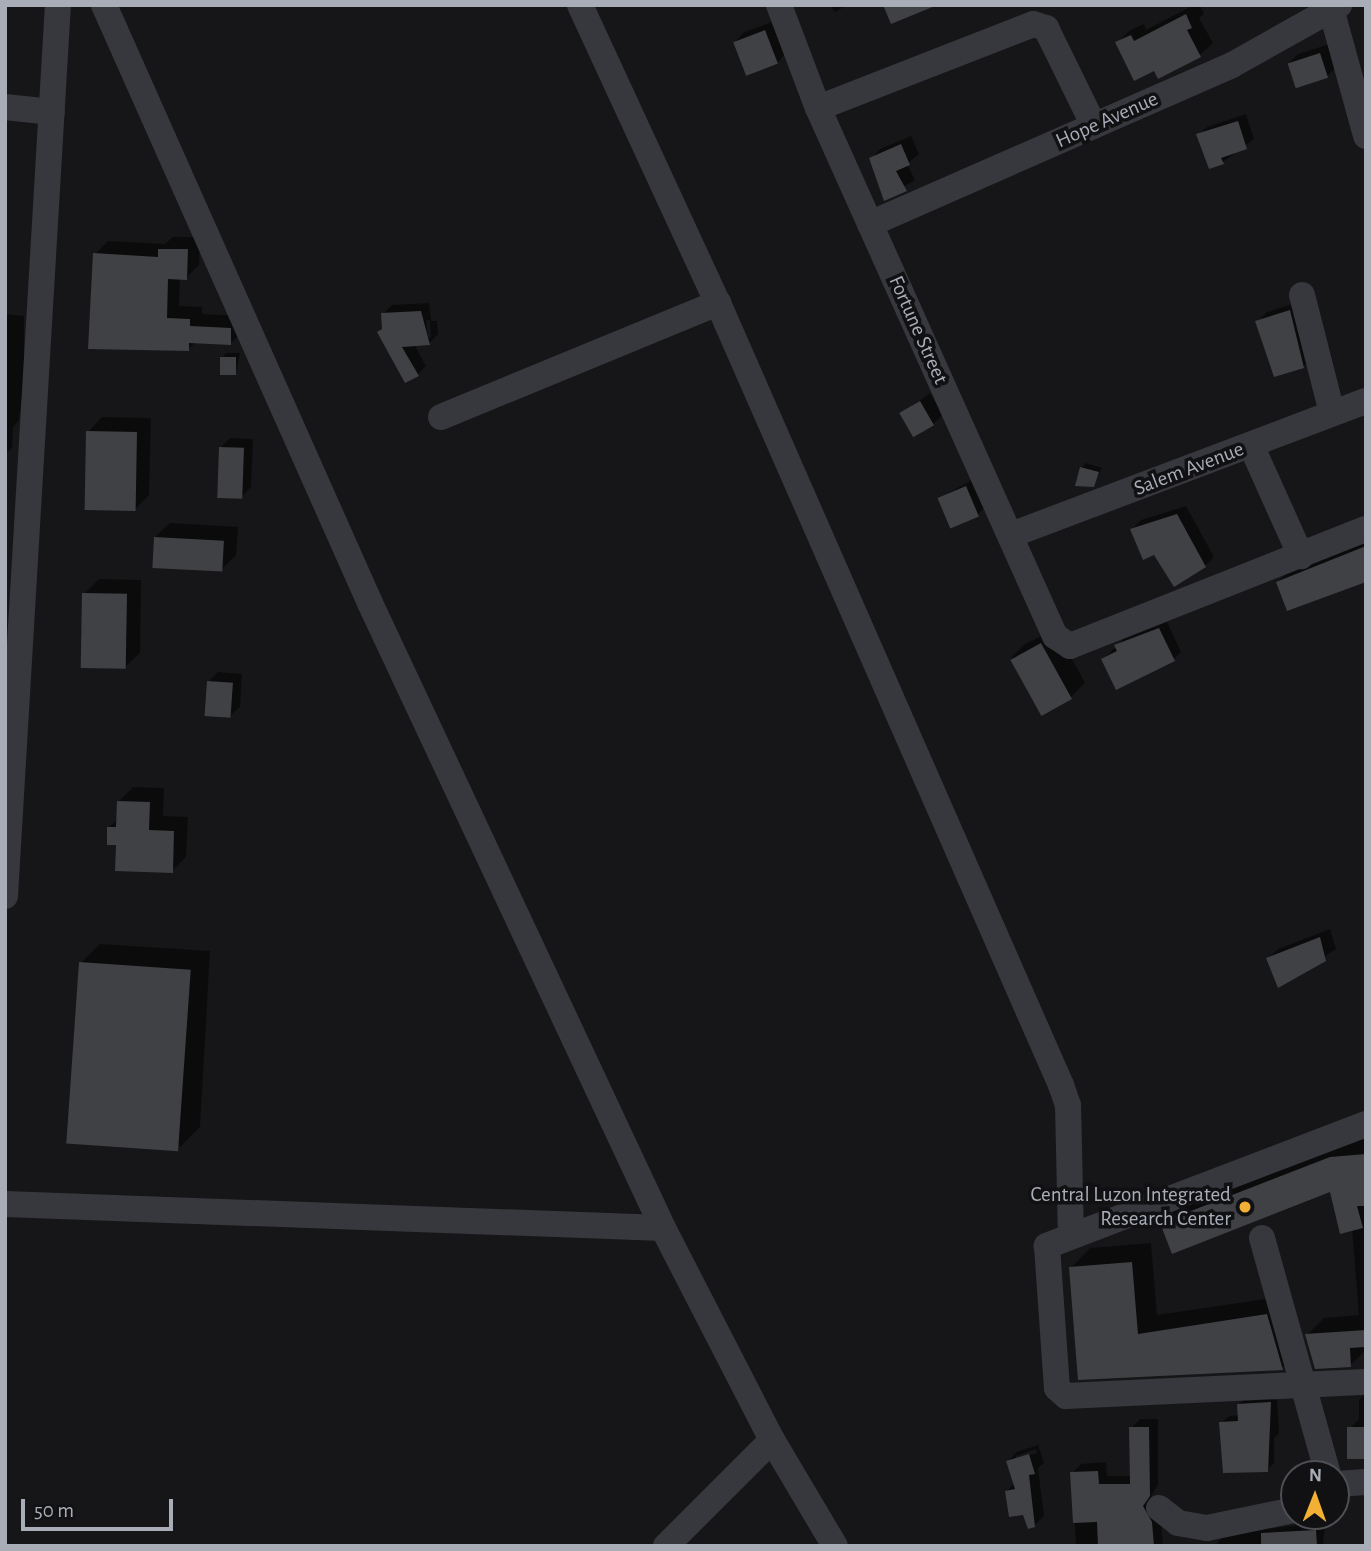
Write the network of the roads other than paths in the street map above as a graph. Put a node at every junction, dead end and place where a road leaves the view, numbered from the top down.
1 (58, 5) edge
2 (104, 5) edge
3 (580, 5) edge
4 (779, 5) edge
5 (1333, 7) edge
6 (5, 107) edge
7 (818, 108) junction
8 (52, 112) junction
9 (1094, 125) junction
10 (1366, 136) edge
11 (870, 224) junction
12 (1301, 295) dead end
13 (718, 303) junction
14 (1366, 401) edge
15 (1332, 412) junction
16 (442, 417) dead end
17 (1251, 445) junction
18 (1366, 529) edge
19 (1011, 535) junction
20 (14, 548) edge
21 (1301, 556) junction
22 (5, 896) edge
23 (1366, 1124) edge
24 (5, 1204) edge
25 (663, 1228) junction
26 (1071, 1236) junction
27 (1262, 1238) dead end
28 (1366, 1382) edge
29 (1302, 1388) junction
30 (772, 1440) junction
31 (1324, 1460) edge
32 (1159, 1508) dead end
33 (1280, 1514) edge
34 (666, 1546) edge
35 (835, 1546) edge

1 - 8 street
2 - 25 street
3 - 13 street
4 - 7 street, Fortune Street
5 - 9 street, Hope Avenue
5 - 10 street
6 - 8 street
7 - 9 street
7 - 11 street, Fortune Street
8 - 20 street
9 - 11 street, Hope Avenue
11 - 19 street, Fortune Street
12 - 15 street
13 - 16 street
13 - 26 street
14 - 15 street, Salem Avenue
15 - 17 street, Salem Avenue
17 - 19 street, Salem Avenue
17 - 21 street
18 - 21 street
19 - 21 street, Fortune Street
20 - 22 street
23 - 26 street
24 - 25 street
25 - 30 street
26 - 29 street
27 - 29 street
28 - 29 street
29 - 31 street
30 - 34 street
30 - 35 street
32 - 33 street

